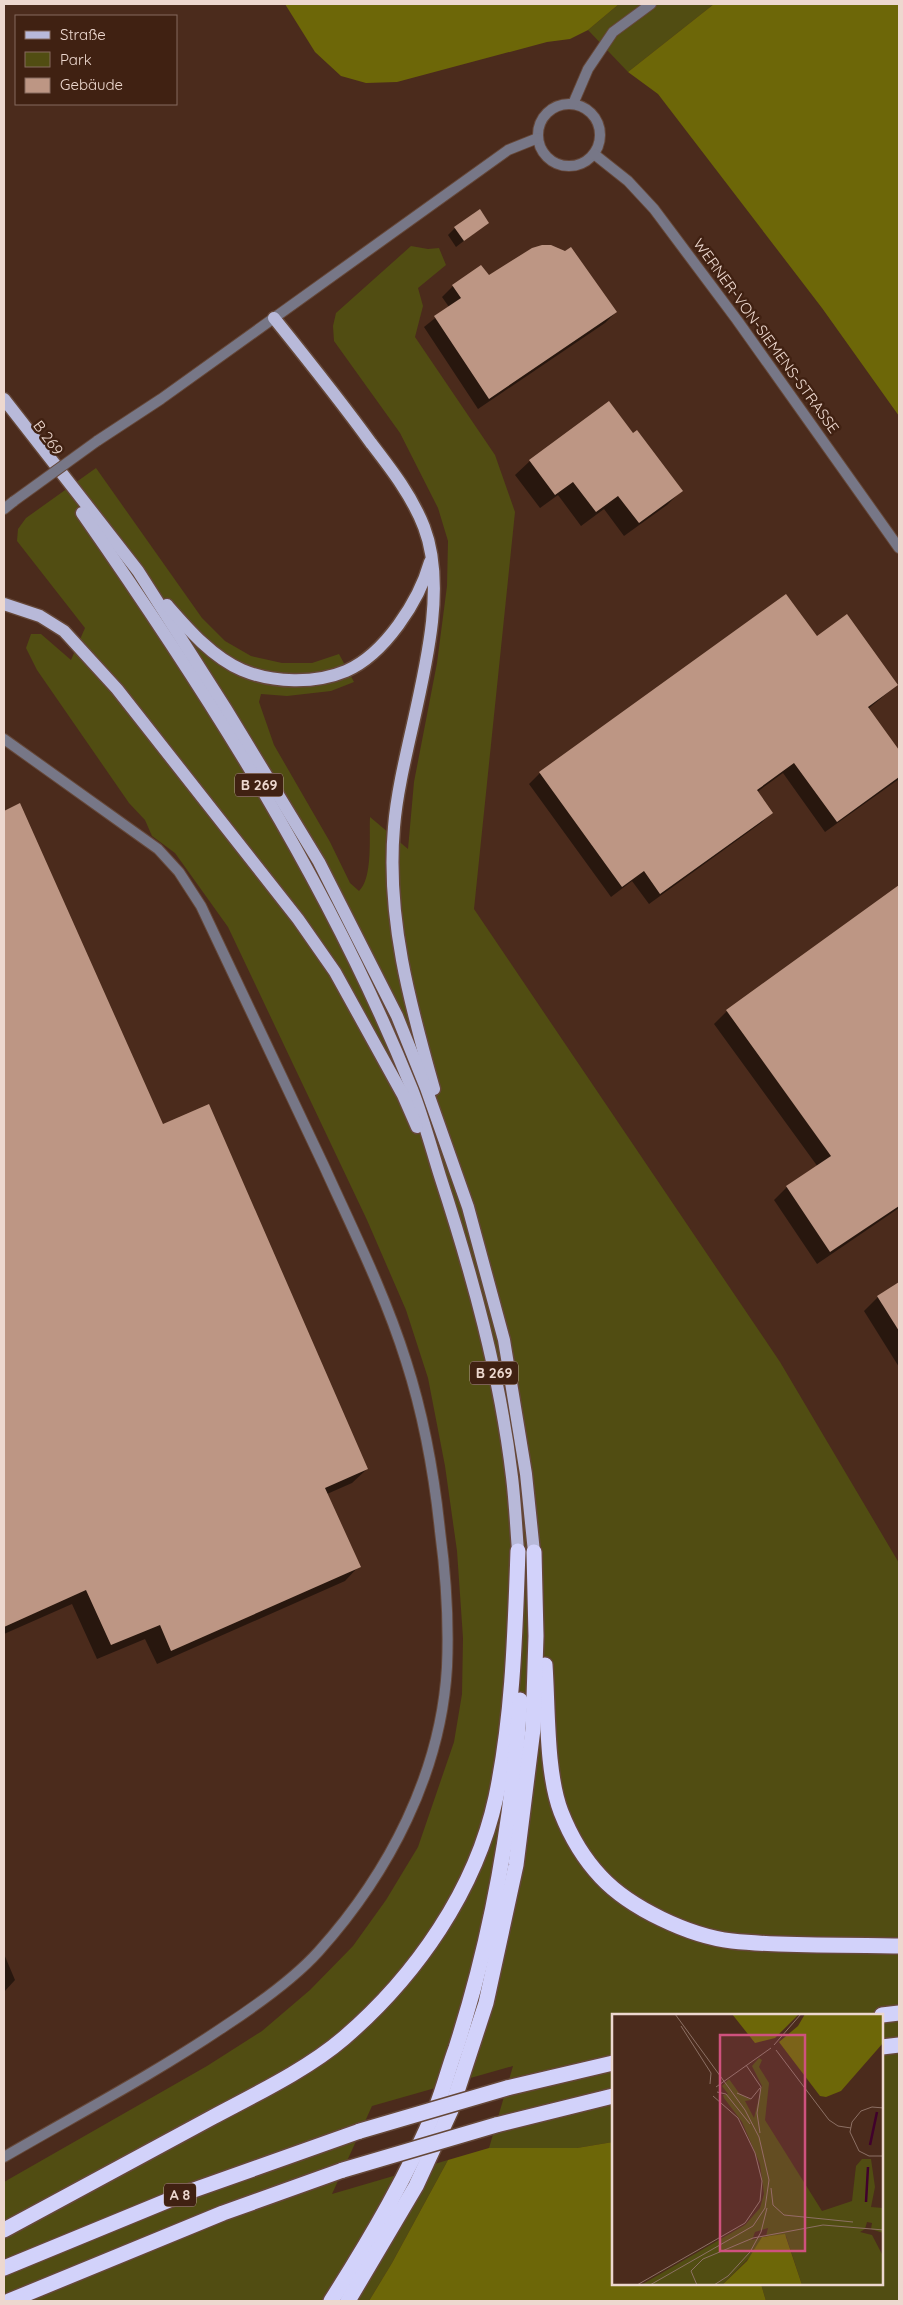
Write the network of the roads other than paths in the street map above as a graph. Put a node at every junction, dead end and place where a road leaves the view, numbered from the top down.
1 (651, 4) edge
2 (573, 104) junction
3 (538, 138) junction
4 (594, 154) junction
5 (274, 318) junction
6 (4, 399) edge
7 (4, 406) edge
8 (4, 509) edge
9 (899, 548) edge
10 (432, 554) junction
11 (138, 572) junction
12 (4, 604) edge
13 (4, 739) edge
14 (448, 1199) junction
15 (468, 1207) junction
16 (518, 1551) junction
17 (534, 1552) junction
18 (899, 1946) edge
19 (899, 2013) edge
20 (883, 2015) edge
21 (899, 2045) edge
22 (883, 2047) edge
23 (612, 2063) edge
24 (612, 2096) edge
25 (4, 2157) edge
26 (4, 2230) edge
27 (4, 2268) edge
28 (9, 2301) edge
29 (331, 2301) edge
30 (348, 2301) edge

1 - 2 street
2 - 3 street
2 - 4 street
3 - 4 street
3 - 5 street
4 - 9 street, WERNER-VON-SIEMENS-STRASSE
5 - 8 street, bridge
5 - 10 main road
6 - 11 main road
7 - 14 main road, B 269 / B 269
10 - 11 main road
10 - 15 main road
11 - 15 main road
12 - 14 main road
13 - 25 street
14 - 16 main road, B 269 / B 269
15 - 17 main road
16 - 26 highway
16 - 29 highway
17 - 18 highway
17 - 30 highway
19 - 20 highway
21 - 22 highway
23 - 27 highway, A 8 / A 8, bridge
24 - 28 highway, A 8, bridge

